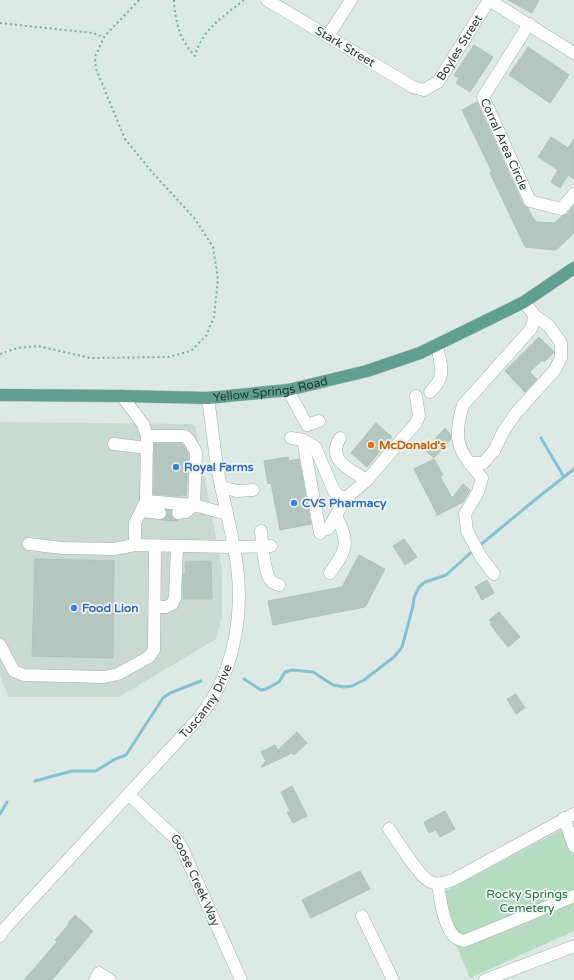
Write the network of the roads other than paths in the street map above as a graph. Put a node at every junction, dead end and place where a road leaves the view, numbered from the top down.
1 (268, 0) edge
2 (351, 0) edge
3 (489, 0) edge
4 (529, 24) junction
5 (328, 36) junction
6 (574, 53) edge
7 (424, 90) joint
8 (574, 194) edge
9 (574, 268) edge
10 (524, 302) junction
11 (535, 316) junction
12 (437, 346) junction
13 (288, 390) junction
14 (430, 392) dead end
15 (0, 396) edge
16 (122, 396) junction
17 (416, 396) dead end
18 (208, 398) junction
19 (320, 421) dead end
20 (307, 425) junction
21 (147, 436) junction
22 (340, 438) dead end
23 (297, 439) junction
24 (114, 444) dead end
25 (147, 448) junction
26 (469, 463) junction
27 (367, 480) junction
28 (221, 487) junction
29 (253, 490) dead end
30 (346, 498) junction
31 (194, 505) junction
32 (144, 506) junction
33 (160, 513) tunnel mouth
34 (178, 513) tunnel mouth
35 (227, 514) junction
36 (336, 516) junction
37 (261, 531) dead end
38 (29, 544) dead end
39 (135, 545) junction
40 (266, 545) junction
41 (155, 546) junction
42 (178, 546) junction
43 (233, 547) junction
44 (330, 573) dead end
45 (494, 574) dead end
46 (279, 585) dead end
47 (155, 607) junction
48 (0, 645) edge
49 (129, 794) junction
50 (569, 816) edge
51 (389, 829) dead end
52 (574, 846) edge
53 (438, 884) junction
54 (574, 896) edge
55 (362, 916) dead end
56 (0, 936) edge
57 (574, 946) edge
58 (95, 980) edge
59 (110, 980) edge
60 (241, 980) edge
61 (393, 980) edge
62 (485, 980) edge

1 - 5 street, Stark Street
2 - 5 street
3 - 4 street
3 - 7 street, Boyles Street
4 - 6 street
4 - 8 street, Corral Area Circle
5 - 7 street, Stark Street
9 - 10 main road, Yellow Springs Road
10 - 11 street
10 - 12 main road, Yellow Springs Road
11 - 26 street
11 - 26 street
12 - 13 main road, Yellow Springs Road
12 - 14 street
13 - 18 main road, Yellow Springs Road
13 - 20 street
15 - 16 main road, Yellow Springs Road
16 - 18 main road, Yellow Springs Road
16 - 21 street
17 - 27 street
18 - 28 street, Tuscanny Drive
19 - 20 street
20 - 23 street
21 - 25 street
21 - 31 street
22 - 27 street
23 - 30 street
23 - 36 street
24 - 25 street
25 - 32 street
26 - 45 street
27 - 30 street
28 - 29 street
28 - 35 street, Tuscanny Drive
30 - 36 street
31 - 32 street
31 - 34 street
31 - 35 street
32 - 33 street
32 - 39 street
35 - 43 street, Tuscanny Drive
36 - 44 street
37 - 40 street
38 - 39 street
39 - 41 street
40 - 43 street
40 - 46 street
41 - 42 street
41 - 47 street
42 - 43 street
42 - 47 street
43 - 49 street, Tuscanny Drive
47 - 48 street
49 - 56 street, Tuscanny Drive
49 - 60 street, Goose Creek Way
50 - 52 street
50 - 53 street
51 - 53 street
53 - 54 street
55 - 61 street
57 - 62 street
58 - 59 street

